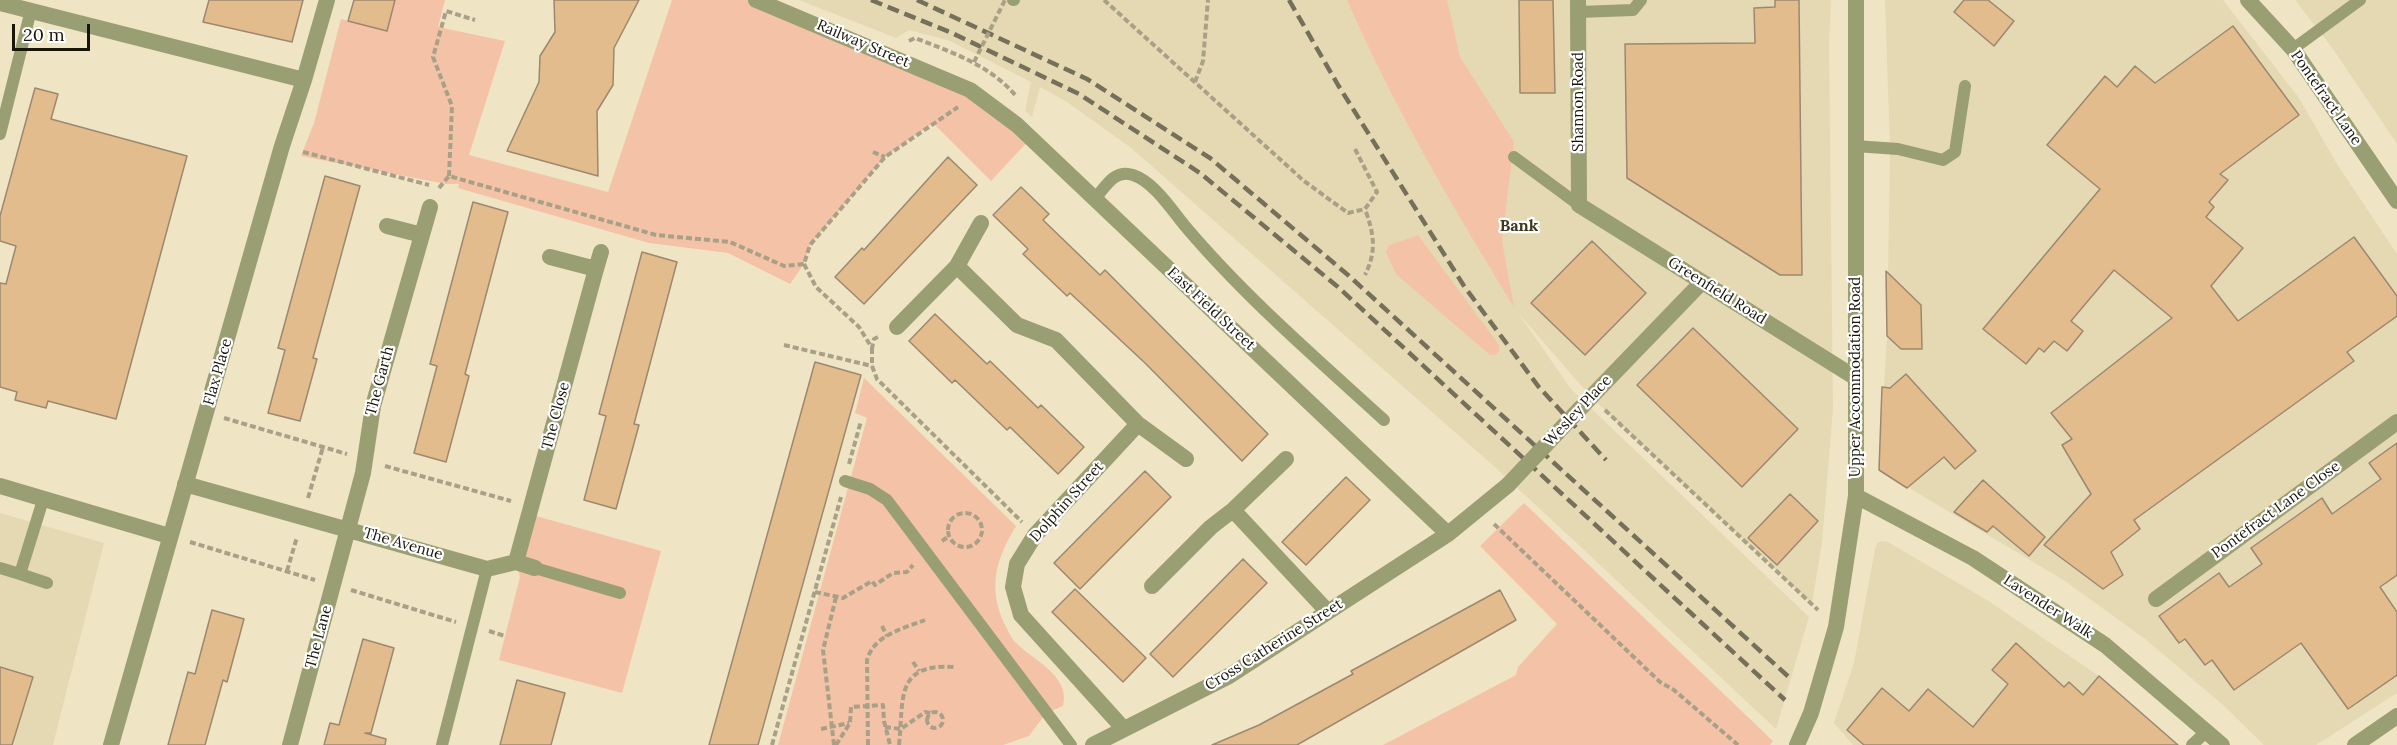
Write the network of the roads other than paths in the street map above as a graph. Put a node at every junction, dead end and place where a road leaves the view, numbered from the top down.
1 (327, 0) edge
2 (756, 0) edge
3 (1641, 0) edge
4 (1856, 0) edge
5 (2248, 0) edge
6 (2360, 0) edge
7 (0, 3) edge
8 (1578, 6) edge
9 (31, 10) junction
10 (2293, 49) junction
11 (304, 80) junction
12 (1965, 86) dead end
13 (972, 92) joint
14 (0, 134) edge
15 (1855, 146) junction
16 (1514, 157) dead end
17 (1095, 199) junction
18 (2397, 201) edge
19 (1579, 205) junction
20 (430, 207) dead end
21 (981, 223) dead end
22 (387, 226) dead end
23 (422, 235) junction
24 (601, 252) dead end
25 (550, 257) dead end
26 (957, 266) junction
27 (596, 269) junction
28 (1702, 282) junction
29 (897, 327) road end
30 (1856, 378) junction
31 (1384, 420) dead end
32 (2397, 422) edge
33 (1138, 424) junction
34 (1186, 459) dead end
35 (1286, 459) dead end
36 (845, 481) road end
37 (186, 484) junction
38 (0, 486) edge
39 (1856, 496) junction
40 (43, 500) junction
41 (1233, 510) junction
42 (348, 529) junction
43 (1448, 534) junction
44 (169, 536) junction
45 (516, 562) junction
46 (0, 568) edge
47 (534, 568) joint
48 (487, 569) junction
49 (20, 574) junction
50 (47, 583) dead end
51 (1152, 586) dead end
52 (620, 592) dead end
53 (2156, 599) dead end
54 (1328, 612) junction
55 (2397, 716) edge
56 (1123, 728) junction
57 (2207, 731) junction
58 (111, 745) edge
59 (290, 745) edge
60 (442, 745) edge
61 (1071, 745) edge
62 (1093, 745) edge
63 (1797, 745) edge
64 (2192, 745) edge
65 (2222, 745) edge
66 (2355, 745) edge

1 - 11 street, Flax Place
2 - 13 street, Railway Street
3 - 8 lane
4 - 15 street, Upper Accommodation Road
5 - 10 street, Pontefract Lane
6 - 10 lane
7 - 9 street
8 - 19 street, Shannon Road
9 - 11 street
9 - 14 lane
10 - 18 street, Pontefract Lane
11 - 37 street, Flax Place
12 - 15 lane
13 - 17 street, East Field Street
15 - 30 street, Upper Accommodation Road
16 - 19 lane
17 - 31 lane
17 - 43 street, East Field Street
19 - 28 street, Greenfield Road
20 - 23 street, The Garth
21 - 26 street
22 - 23 street
23 - 42 street, The Garth
24 - 27 street, The Close
25 - 27 street
26 - 29 street
26 - 33 street
27 - 45 street, The Close
28 - 30 street, Greenfield Road
28 - 43 street, Wesley Place, bridge
30 - 39 street, Upper Accommodation Road
32 - 53 street, Pontefract Lane Close
33 - 34 street
33 - 56 street, Dolphin Street
35 - 41 street
36 - 61 lane
37 - 42 street, The Avenue
37 - 44 street, Flax Place
38 - 40 street
39 - 57 street, Lavender Walk
39 - 63 street, Upper Accommodation Road
40 - 44 street
40 - 49 lane
41 - 51 street
41 - 54 street
42 - 48 street, The Avenue
42 - 59 street, The Lane
43 - 54 street, Cross Catherine Street
44 - 58 street, Flax Place
45 - 47 street
45 - 48 street, The Avenue
46 - 49 lane
47 - 52 lane
48 - 60 lane
49 - 50 lane
54 - 56 street, Cross Catherine Street
55 - 66 street
56 - 62 street, Cross Catherine Street
57 - 64 lane
57 - 65 street, Lavender Walk

